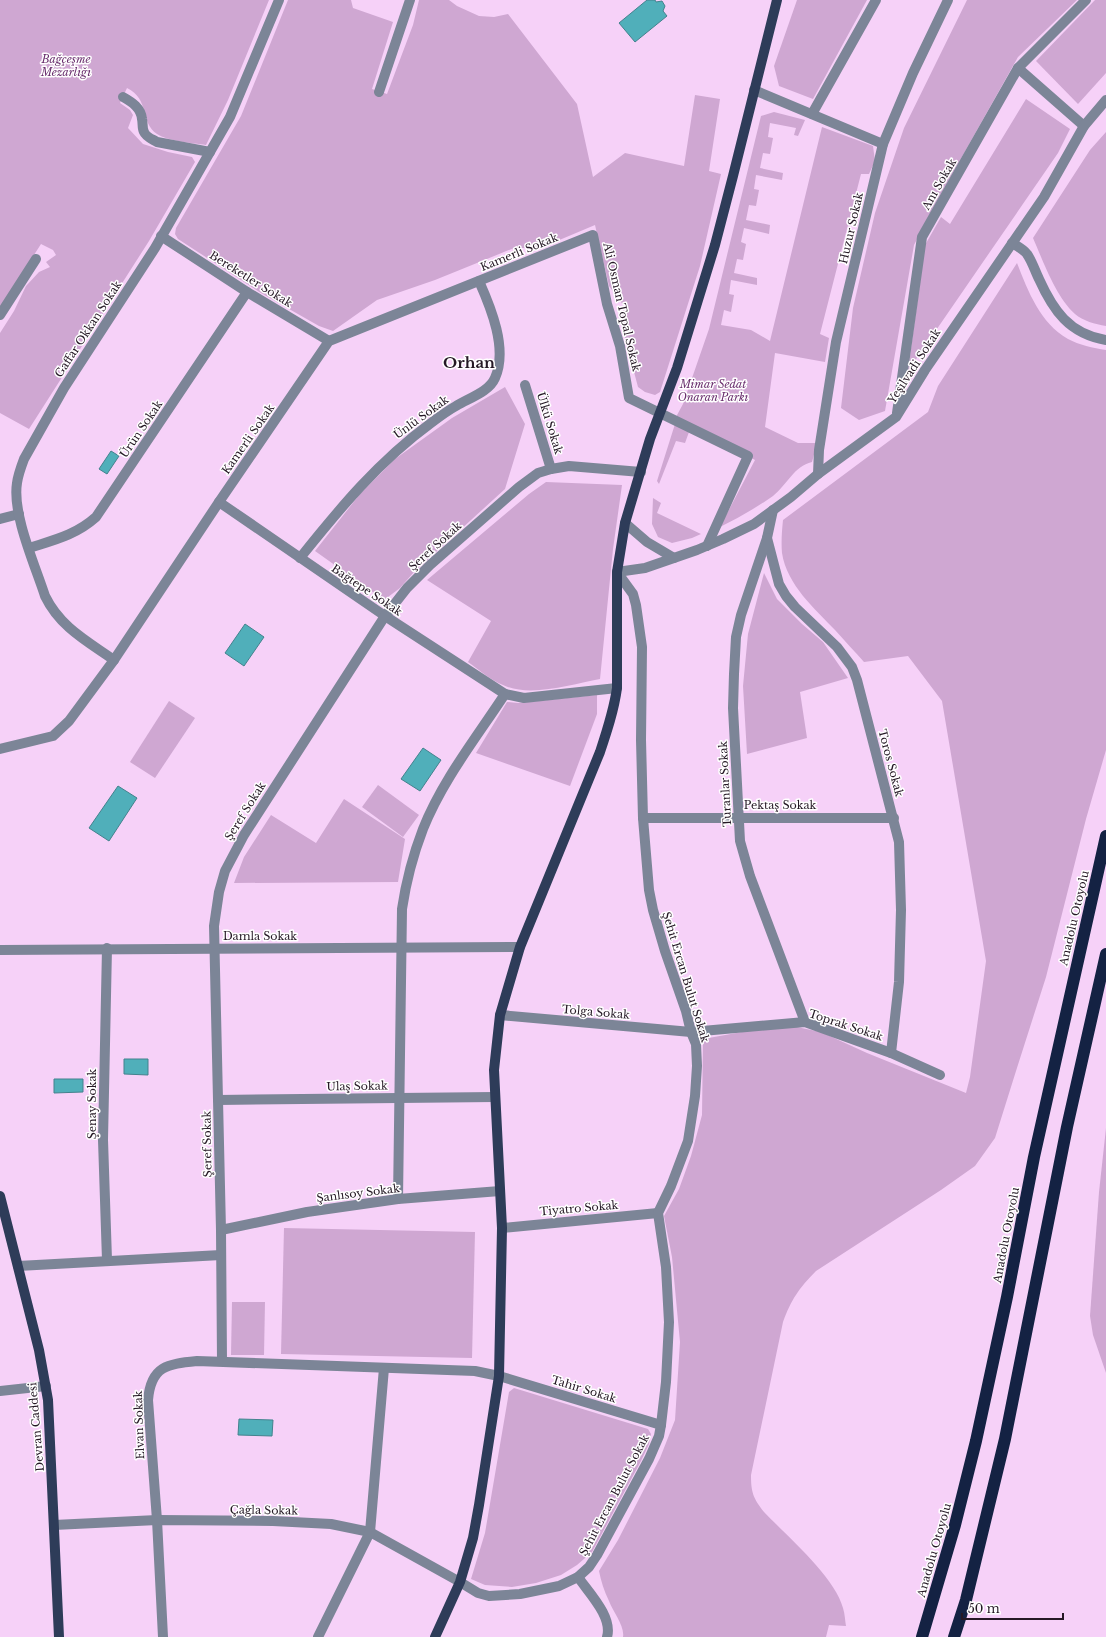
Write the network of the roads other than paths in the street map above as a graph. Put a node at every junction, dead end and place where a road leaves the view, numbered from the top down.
1 (279, 0) edge
2 (410, 0) edge
3 (777, 0) edge
4 (876, 0) edge
5 (948, 0) edge
6 (1086, 0) edge
7 (1018, 68) junction
8 (754, 90) junction
9 (379, 92) dead end
10 (123, 97) dead end
11 (1106, 100) edge
12 (812, 114) junction
13 (1084, 126) junction
14 (883, 144) junction
15 (210, 152) junction
16 (593, 235) joint
17 (161, 236) junction
18 (1012, 243) junction
19 (36, 259) dead end
20 (480, 281) junction
21 (247, 292) junction
22 (0, 315) edge
23 (1106, 340) edge
24 (329, 341) junction
25 (526, 385) dead end
26 (660, 413) junction
27 (896, 417) junction
28 (551, 469) junction
29 (641, 472) junction
30 (818, 474) junction
31 (218, 502) junction
32 (773, 510) junction
33 (19, 514) junction
34 (0, 519) edge
35 (626, 523) junction
36 (767, 538) junction
37 (707, 546) junction
38 (29, 548) junction
39 (300, 558) junction
40 (674, 558) junction
41 (617, 572) junction
42 (385, 616) junction
43 (114, 660) junction
44 (616, 688) junction
45 (505, 694) junction
46 (0, 749) edge
47 (738, 817) junction
48 (643, 818) junction
49 (894, 818) junction
50 (1106, 836) edge
51 (402, 947) junction
52 (520, 947) junction
53 (106, 948) junction
54 (214, 948) junction
55 (0, 950) edge
56 (1106, 954) edge
57 (500, 1015) junction
58 (805, 1022) junction
59 (691, 1032) junction
60 (891, 1053) junction
61 (940, 1075) dead end
62 (495, 1097) junction
63 (399, 1098) junction
64 (218, 1100) junction
65 (500, 1191) junction
66 (0, 1196) edge
67 (398, 1199) junction
68 (658, 1213) junction
69 (502, 1228) junction
70 (221, 1230) junction
71 (221, 1255) junction
72 (107, 1260) junction
73 (18, 1266) junction
74 (222, 1361) junction
75 (384, 1368) junction
76 (499, 1376) junction
77 (46, 1386) junction
78 (0, 1391) edge
79 (661, 1425) junction
80 (157, 1520) junction
81 (54, 1525) junction
82 (370, 1532) junction
83 (578, 1577) junction
84 (460, 1582) junction
85 (59, 1637) edge
86 (163, 1637) edge
87 (318, 1637) edge
88 (435, 1637) edge
89 (607, 1637) edge
90 (922, 1637) edge
91 (954, 1637) edge

1 - 15 street, Gaffar Okkan Sokak
2 - 9 street
3 - 8 main road
4 - 12 street
5 - 14 street, Huzur Sokak
6 - 7 street, Anı Sokak
7 - 13 street
7 - 27 street, Anı Sokak
8 - 12 street
8 - 26 main road
10 - 15 street
11 - 13 street, Yeşilvadi Sokak
12 - 14 street
13 - 18 street, Yeşilvadi Sokak
14 - 30 street, Huzur Sokak
15 - 17 street, Gaffar Okkan Sokak
16 - 20 street, Kamerli Sokak
16 - 26 street, Ali Osman Topal Sokak
17 - 21 street, Bereketler Sokak
17 - 33 street, Gaffar Okkan Sokak
18 - 23 street
18 - 27 street, Yeşilvadi Sokak
19 - 22 street
20 - 24 street, Kamerli Sokak
20 - 39 street, Ünlü Sokak
21 - 24 street, Bereketler Sokak
21 - 38 street, Ürün Sokak
24 - 31 street, Kamerli Sokak
25 - 28 street, Ülkü Sokak
26 - 29 main road
26 - 37 street
27 - 30 street, Yeşilvadi Sokak
28 - 29 street, Şeref Sokak
28 - 42 street, Şeref Sokak
29 - 35 main road
30 - 32 street, Yeşilvadi Sokak
31 - 39 street, Bağtepe Sokak
31 - 43 street, Kamerli Sokak
32 - 36 street, Toros Sokak
32 - 37 street, Yeşilvadi Sokak
33 - 34 street
33 - 38 street, Gaffar Okkan Sokak
35 - 40 street
35 - 41 main road
36 - 47 street, Turanlar Sokak
36 - 49 street, Toros Sokak
37 - 40 street, Yeşilvadi Sokak
38 - 43 street, Gaffar Okkan Sokak
39 - 42 street, Bağtepe Sokak
40 - 41 street, Yeşilvadi Sokak
41 - 44 main road
41 - 48 street, Şehit Ercan Bulut Sokak
42 - 45 street, Bağtepe Sokak
42 - 54 street, Şeref Sokak
43 - 46 street, Kamerli Sokak
44 - 45 street, Bağtepe Sokak
44 - 52 main road
45 - 51 street
47 - 48 street, Pektaş Sokak
47 - 49 street, Pektaş Sokak
47 - 58 street, Turanlar Sokak
48 - 59 street, Şehit Ercan Bulut Sokak
49 - 60 street, Toros Sokak
50 - 90 highway, Anadolu Otoyolu
51 - 52 street, Damla Sokak
51 - 54 street, Damla Sokak
51 - 63 street
52 - 57 main road
53 - 54 street, Damla Sokak
53 - 55 street, Damla Sokak
53 - 72 street, Şenay Sokak
54 - 64 street, Şeref Sokak
56 - 91 highway
57 - 59 street, Tolga Sokak
57 - 62 main road
58 - 59 street, Toprak Sokak
58 - 60 street, Toprak Sokak
59 - 68 street, Şehit Ercan Bulut Sokak
60 - 61 street, Toprak Sokak
62 - 63 street, Ulaş Sokak
62 - 65 main road
63 - 64 street, Ulaş Sokak
63 - 67 street
64 - 70 street, Şeref Sokak
65 - 67 street, Şanlısoy Sokak
65 - 69 main road
66 - 73 main road, Devran Caddesi
67 - 70 street, Şanlısoy Sokak
68 - 69 street, Tiyatro Sokak
68 - 79 street, Şehit Ercan Bulut Sokak
69 - 76 main road
70 - 71 street, Şeref Sokak
71 - 72 street
71 - 74 street, Şeref Sokak
72 - 73 street
73 - 77 main road, Devran Caddesi
74 - 75 street, Elvan Sokak
74 - 80 street, Elvan Sokak
75 - 76 street, Elvan Sokak
75 - 82 street
76 - 79 street, Tahir Sokak
76 - 84 main road
77 - 78 street
77 - 81 main road, Devran Caddesi
79 - 83 street, Şehit Ercan Bulut Sokak
80 - 81 street, Çağla Sokak
80 - 82 street, Çağla Sokak
80 - 86 street, Elvan Sokak
81 - 85 main road, Devran Caddesi
82 - 84 street, Çağla Sokak
82 - 87 street
83 - 84 street, Şehit Ercan Bulut Sokak
83 - 89 street
84 - 88 main road

